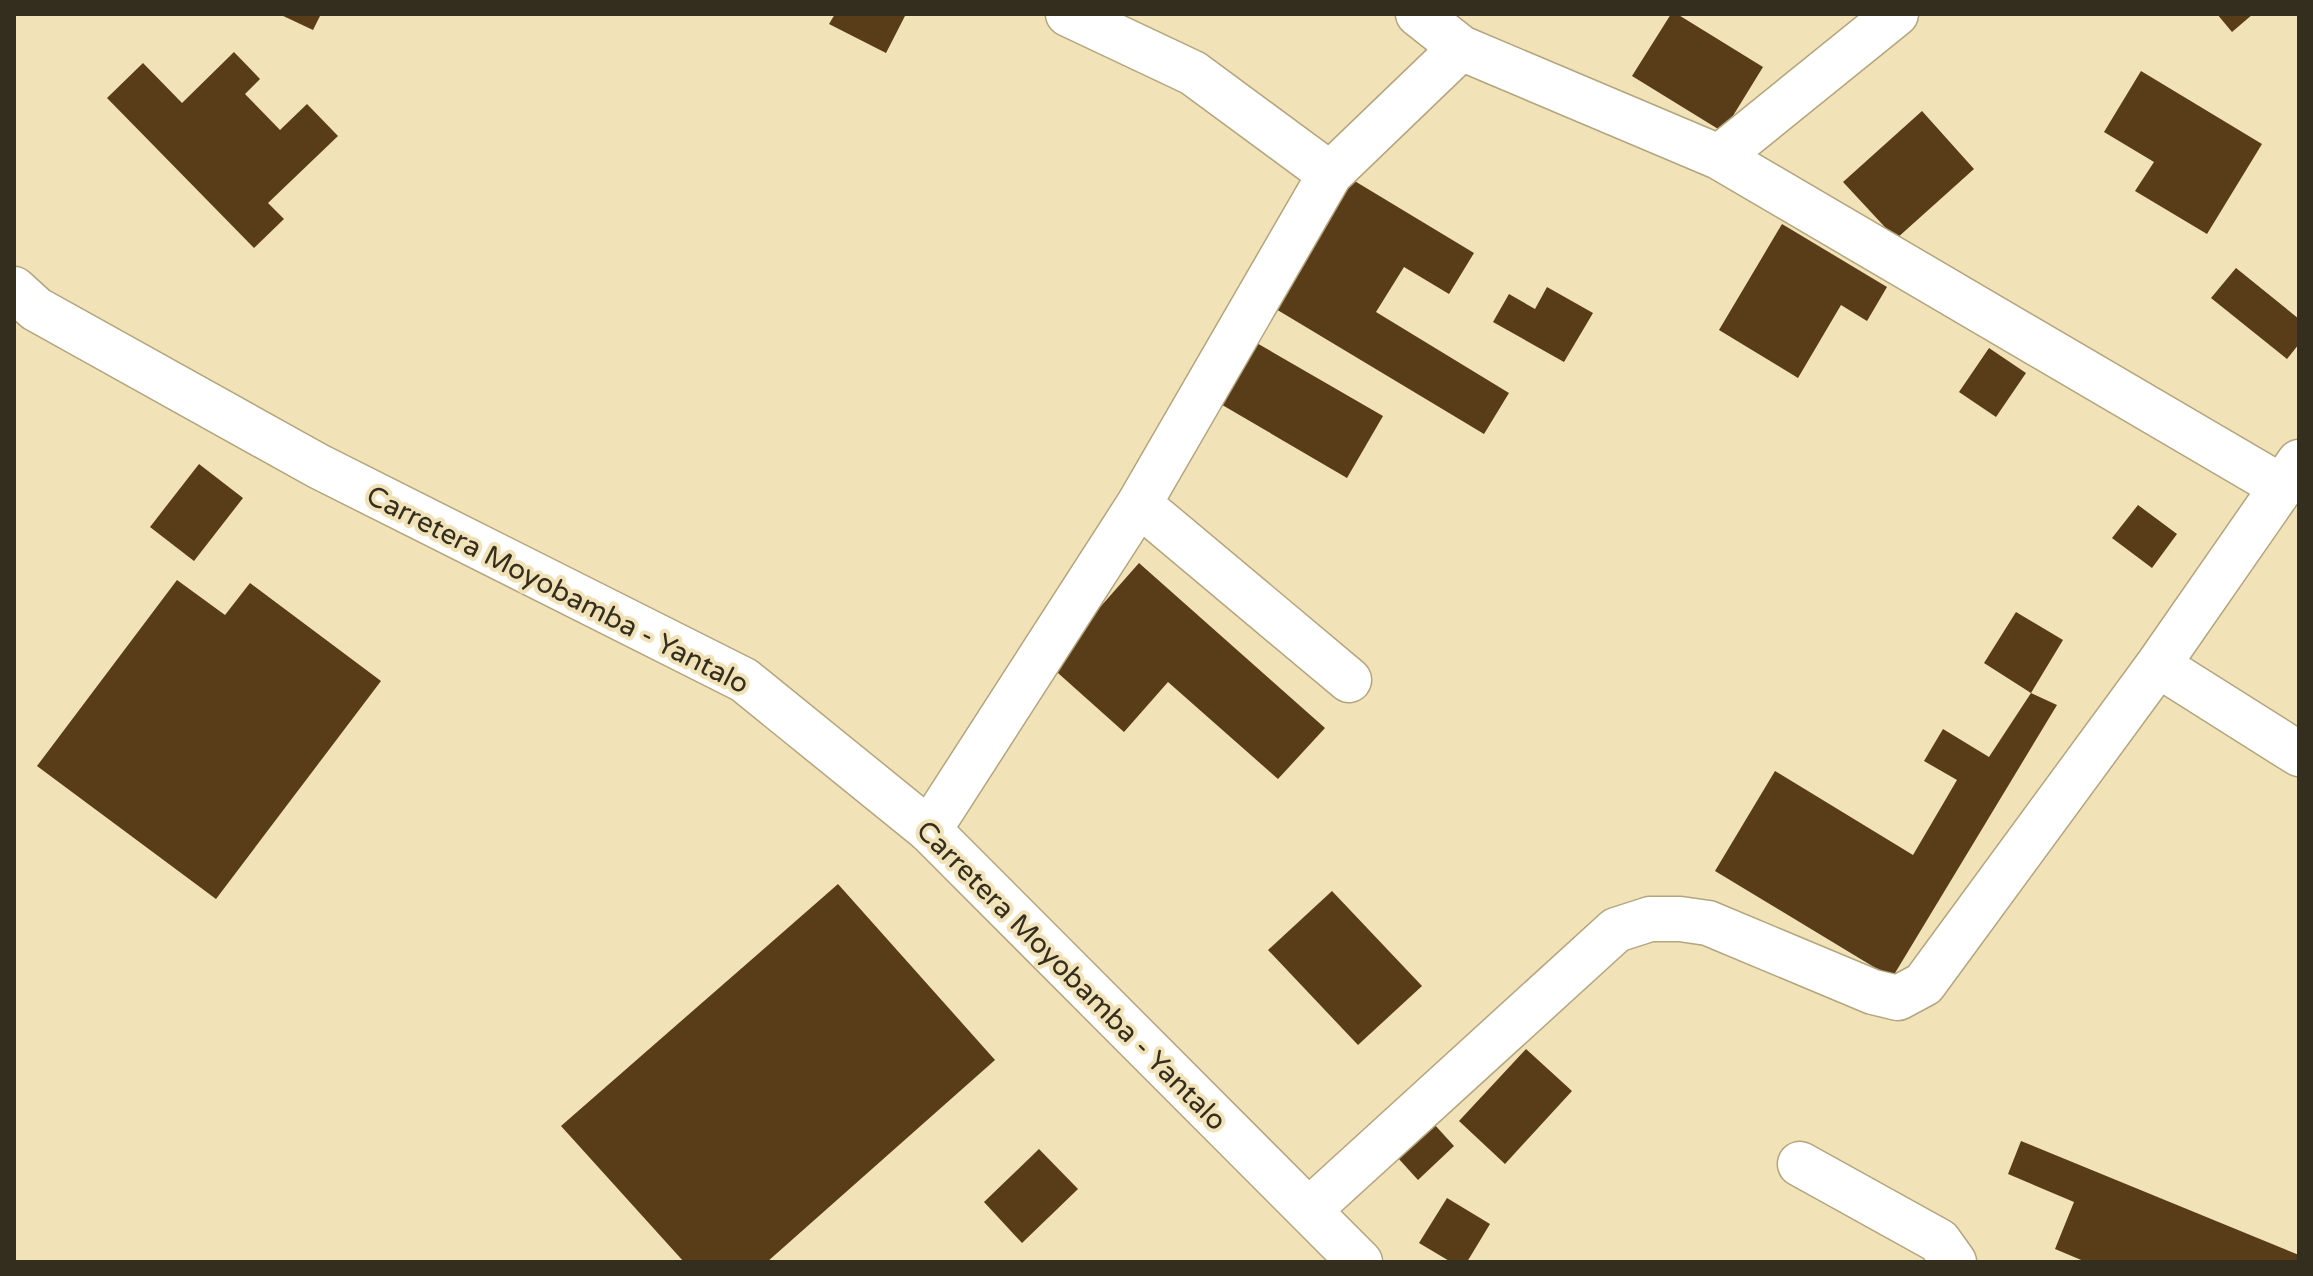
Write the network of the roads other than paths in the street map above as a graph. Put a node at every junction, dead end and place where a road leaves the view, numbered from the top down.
1 (1068, 14) edge
2 (1418, 14) edge
3 (1896, 14) edge
4 (1461, 48) junction
5 (1719, 157) junction
6 (1330, 174) junction
7 (14, 289) edge
8 (2290, 475) edge
9 (1139, 504) junction
10 (2158, 665) junction
11 (1349, 680) dead end
12 (2299, 754) edge
13 (929, 830) junction
14 (1800, 1164) dead end
15 (1309, 1210) junction
16 (1360, 1262) edge
17 (1954, 1262) edge

1 - 6 street
2 - 4 street
3 - 5 street
4 - 5 street
4 - 6 street
5 - 8 street
6 - 9 street
7 - 13 street, Carretera Moyobamba - Yantalo
8 - 10 street
9 - 11 street
9 - 13 street
10 - 12 street
10 - 15 street
13 - 15 street, Carretera Moyobamba - Yantalo
14 - 17 street
15 - 16 street, Carretera Moyobamba - Yantalo

